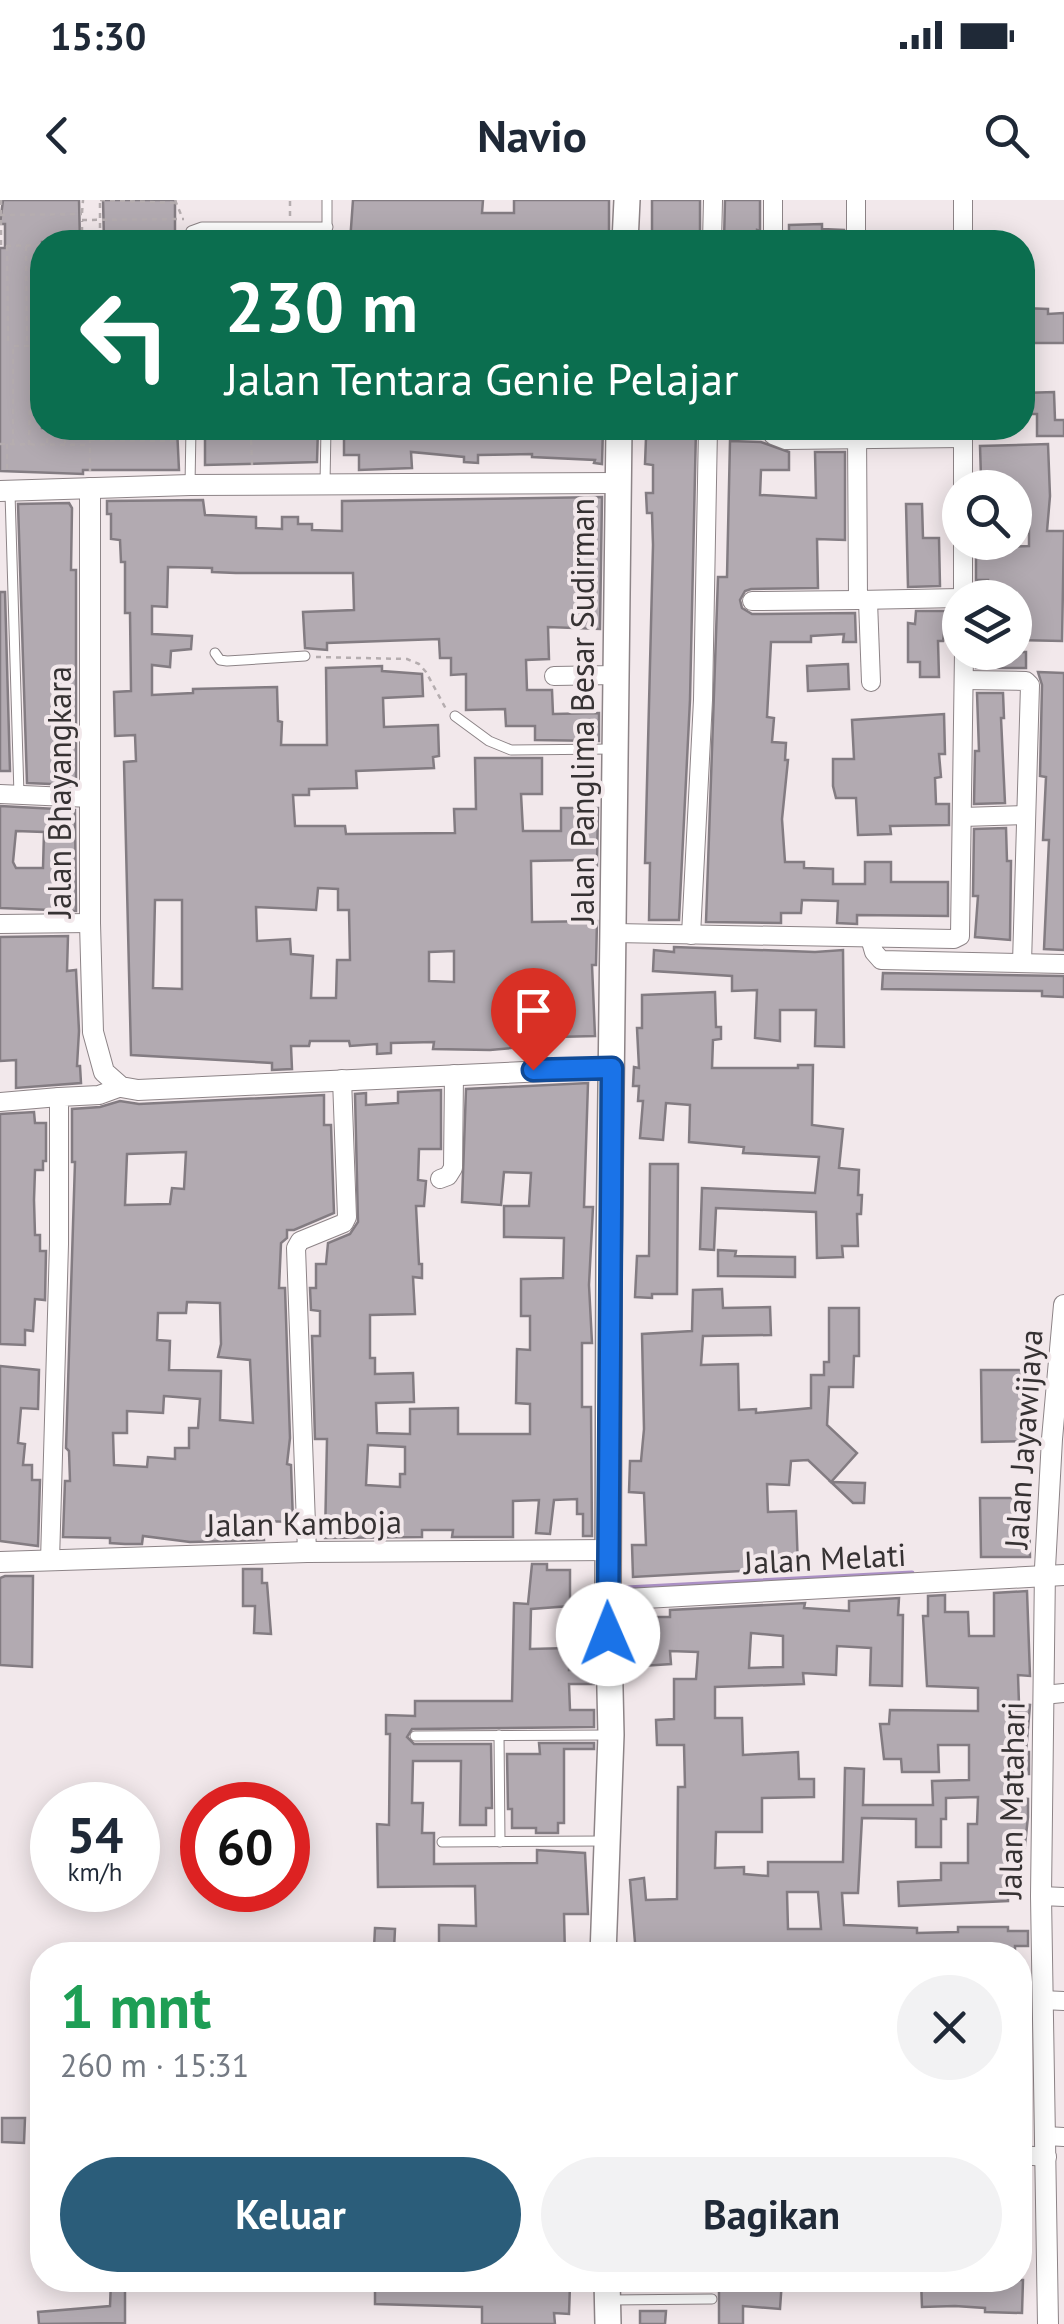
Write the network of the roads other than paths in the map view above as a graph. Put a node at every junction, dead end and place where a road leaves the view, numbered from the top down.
1 (327, 200) edge
2 (627, 200) edge
3 (713, 200) edge
4 (773, 200) edge
5 (856, 200) edge
6 (963, 200) edge
7 (328, 227) joint
8 (194, 230) edge
9 (626, 230) edge
10 (712, 230) edge
11 (772, 230) edge
12 (856, 230) edge
13 (963, 230) edge
14 (190, 440) edge
15 (326, 440) edge
16 (619, 440) edge
17 (708, 440) edge
18 (857, 440) edge
19 (963, 440) edge
20 (963, 470) edge
21 (618, 483) junction
22 (326, 484) junction
23 (190, 486) junction
24 (90, 488) junction
25 (5, 491) edge
26 (942, 598) edge
27 (863, 600) junction
28 (752, 601) dead end
29 (216, 653) dead end
30 (305, 656) road end
31 (964, 670) edge
32 (616, 674) junction
33 (554, 676) dead end
34 (964, 680) junction
35 (871, 682) dead end
36 (455, 716) road end
37 (616, 749) junction
38 (10, 795) edge
39 (91, 798) junction
40 (1026, 816) junction
41 (962, 817) junction
42 (90, 923) junction
43 (0, 924) edge
44 (614, 933) junction
45 (691, 935) junction
46 (870, 938) junction
47 (1022, 964) junction
48 (1064, 964) edge
49 (612, 1068) junction
50 (454, 1074) junction
51 (342, 1078) junction
52 (121, 1086) junction
53 (59, 1097) junction
54 (0, 1102) edge
55 (440, 1179) dead end
56 (1064, 1305) edge
57 (609, 1550) junction
58 (306, 1552) junction
59 (50, 1561) junction
60 (0, 1562) edge
61 (1050, 1569) edge
62 (608, 1600) junction
63 (1054, 1694) edge
64 (500, 1735) junction
65 (611, 1735) junction
66 (415, 1736) dead end
67 (606, 1841) junction
68 (442, 1842) dead end
69 (500, 1842) junction
70 (1041, 1896) junction
71 (1064, 1897) edge
72 (603, 1942) edge
73 (1042, 2000) junction
74 (1064, 2001) edge
75 (1052, 2143) edge
76 (712, 2299) dead end
77 (607, 2301) edge
78 (1048, 2324) edge

1 - 7 lane
2 - 9 main road
3 - 10 street
4 - 11 street
5 - 12 street
6 - 13 street
7 - 8 lane
14 - 23 lane
15 - 22 lane
16 - 21 main road, Jalan Panglima Besar Sudirman
17 - 45 street
18 - 27 street
19 - 20 street
21 - 22 street
21 - 32 main road, Jalan Panglima Besar Sudirman
22 - 23 street
23 - 24 street
24 - 25 street
24 - 39 street, Jalan Bhayangkara
25 - 38 lane
26 - 27 street
27 - 28 street
27 - 35 street
29 - 30 lane
31 - 34 street
32 - 33 street
32 - 37 main road, Jalan Panglima Besar Sudirman
34 - 40 street
34 - 41 street
36 - 37 lane
37 - 44 main road, Jalan Panglima Besar Sudirman
38 - 39 street
39 - 42 street, Jalan Bhayangkara
40 - 41 street
40 - 47 street
41 - 46 street
42 - 43 street
42 - 52 street, Jalan Bhayangkara
44 - 45 street
44 - 49 main road, Jalan Panglima Besar Sudirman
45 - 46 street
46 - 47 street
47 - 48 street
49 - 50 street
49 - 57 main road, Jalan Panglima Besar Sudirman
50 - 51 street
50 - 55 street
51 - 52 street
51 - 58 street
52 - 53 street
53 - 54 street
53 - 59 street
56 - 61 street, Jalan Jayawijaya
57 - 58 street, Jalan Kamboja
57 - 62 main road, Jalan Panglima Besar Sudirman
58 - 59 street, Jalan Kamboja
59 - 60 street, Jalan Kamboja
61 - 62 street, Jalan Melati
61 - 63 street, Jalan Matahari
62 - 65 main road, Jalan Panglima Besar Sudirman
63 - 70 street, Jalan Matahari
64 - 65 lane
64 - 66 lane
64 - 69 lane
65 - 67 main road, Jalan Panglima Besar Sudirman
67 - 69 lane
67 - 72 main road, Jalan Panglima Besar Sudirman
68 - 69 lane
70 - 71 street
70 - 73 street, Jalan Matahari
73 - 74 street
73 - 75 street, Jalan Matahari
75 - 78 street, Jalan Matahari
76 - 77 lane

